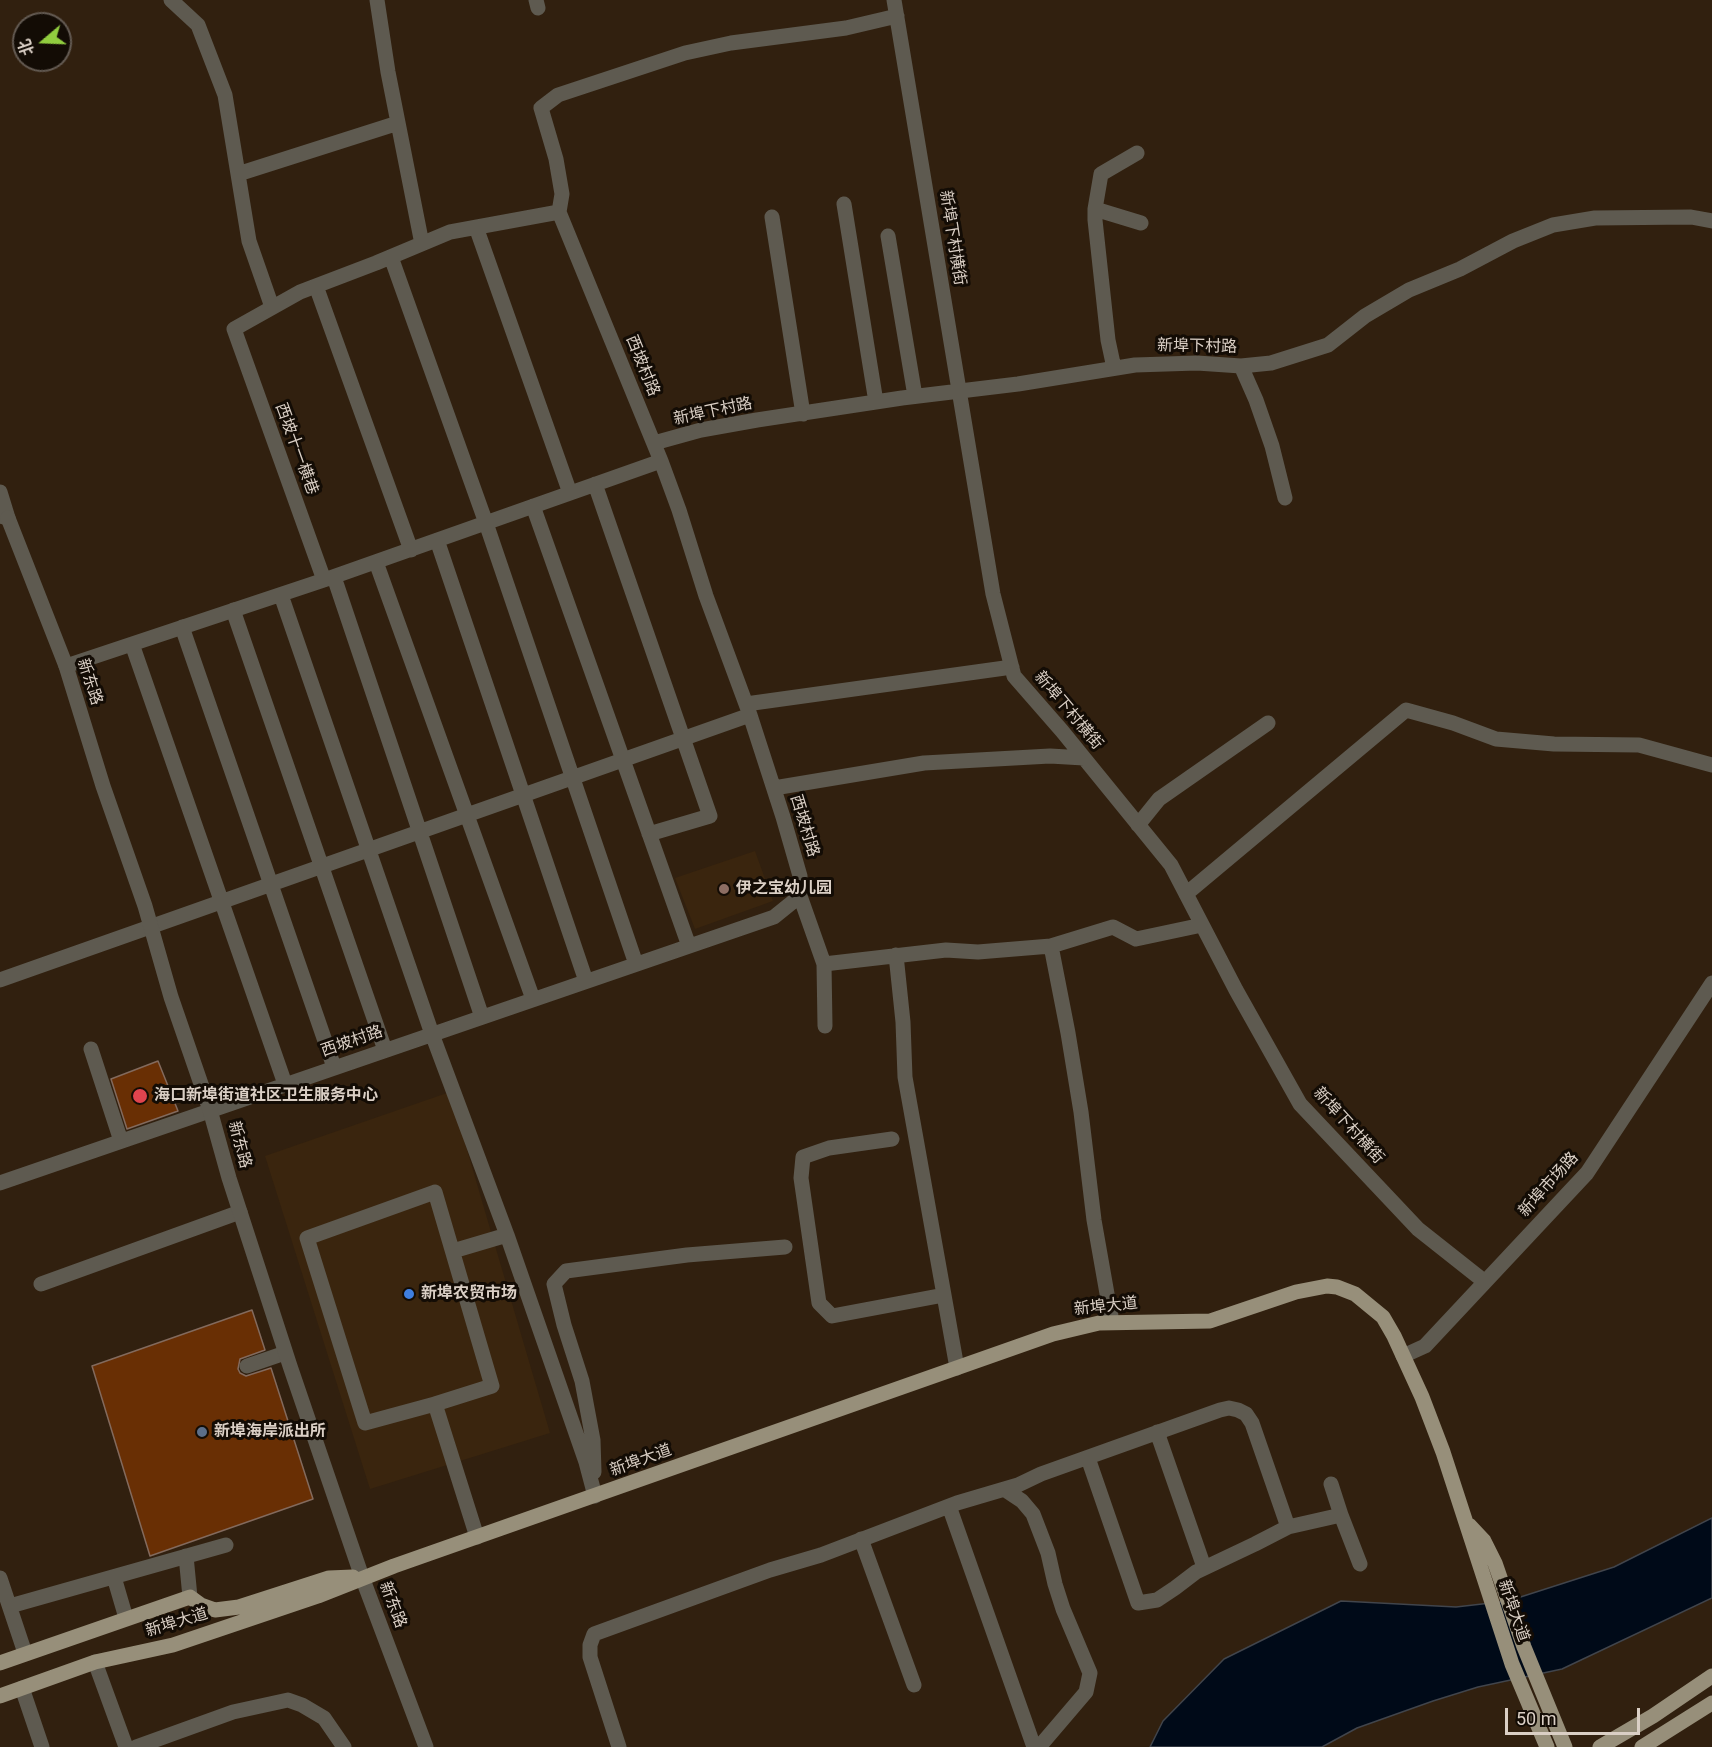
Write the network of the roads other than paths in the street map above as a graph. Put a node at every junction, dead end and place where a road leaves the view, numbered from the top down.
1 (171, 0) edge
2 (377, 0) edge
3 (894, 0) edge
4 (897, 16) junction
5 (398, 123) junction
6 (1137, 153) dead end
7 (238, 174) junction
8 (844, 204) dead end
9 (1095, 209) junction
10 (559, 212) junction
11 (772, 216) dead end
12 (1712, 221) edge
13 (1140, 224) dead end
14 (476, 227) junction
15 (888, 236) dead end
16 (422, 244) junction
17 (392, 257) junction
18 (316, 286) junction
19 (272, 307) junction
20 (1241, 366) junction
21 (1114, 368) junction
22 (958, 391) junction
23 (915, 396) junction
24 (876, 402) junction
25 (803, 414) junction
26 (654, 443) junction
27 (661, 461) junction
28 (595, 484) junction
29 (0, 492) edge
30 (570, 493) junction
31 (1285, 498) dead end
32 (533, 506) junction
33 (4, 517) edge
34 (486, 523) junction
35 (437, 540) junction
36 (411, 550) junction
37 (376, 562) junction
38 (329, 578) junction
39 (281, 595) junction
40 (233, 610) junction
41 (182, 627) junction
42 (132, 644) junction
43 (66, 666) junction
44 (1012, 667) junction
45 (748, 710) junction
46 (1268, 723) dead end
47 (683, 739) junction
48 (1084, 758) junction
49 (623, 760) junction
50 (1712, 765) edge
51 (572, 778) junction
52 (774, 788) junction
53 (523, 795) junction
54 (467, 815) junction
55 (1138, 825) junction
56 (420, 832) junction
57 (650, 834) junction
58 (369, 850) junction
59 (322, 867) junction
60 (271, 885) junction
61 (1186, 894) junction
62 (800, 896) junction
63 (222, 902) junction
64 (1202, 925) junction
65 (151, 927) junction
66 (689, 946) junction
67 (1051, 946) junction
68 (896, 955) junction
69 (636, 964) junction
70 (824, 964) junction
71 (0, 980) edge
72 (586, 981) junction
73 (1712, 983) edge
74 (533, 999) junction
75 (482, 1017) junction
76 (825, 1026) dead end
77 (432, 1034) junction
78 (91, 1049) dead end
79 (385, 1050) junction
80 (334, 1067) junction
81 (285, 1084) junction
82 (210, 1110) junction
83 (892, 1139) dead end
84 (121, 1141) junction
85 (0, 1183) edge
86 (240, 1212) junction
87 (507, 1235) junction
88 (785, 1247) dead end
89 (453, 1251) junction
90 (1485, 1282) junction
91 (41, 1284) dead end
92 (944, 1295) junction
93 (1112, 1322) junction
94 (285, 1353) junction
95 (1403, 1356) junction
96 (247, 1366) dead end
97 (957, 1368) junction
98 (435, 1404) junction
99 (1157, 1432) junction
100 (1088, 1458) junction
101 (1331, 1485) dead end
102 (1004, 1489) junction
103 (595, 1496) junction
104 (949, 1506) junction
105 (1341, 1515) junction
106 (1465, 1521) junction
107 (1288, 1527) junction
108 (477, 1537) junction
109 (861, 1539) junction
110 (226, 1545) dead end
111 (186, 1556) junction
112 (1485, 1558) junction
113 (1360, 1564) dead end
114 (1204, 1567) junction
115 (114, 1577) junction
116 (362, 1577) junction
117 (0, 1578) edge
118 (190, 1597) junction
119 (10, 1606) junction
120 (126, 1618) junction
121 (25, 1653) junction
122 (0, 1662) edge
123 (95, 1662) junction
124 (1712, 1676) edge
125 (914, 1685) dead end
126 (22, 1688) junction
127 (0, 1696) edge
128 (1712, 1703) edge
129 (42, 1747) edge
130 (126, 1747) edge
131 (136, 1747) edge
132 (344, 1747) edge
133 (426, 1747) edge
134 (619, 1747) edge
135 (1034, 1747) edge
136 (1039, 1747) edge
137 (1546, 1747) edge
138 (1565, 1747) edge
139 (1600, 1747) edge
140 (1642, 1747) edge

1 - 7 street
2 - 5 street
3 - 4 street, 新埠下村横街
4 - 10 street
4 - 22 street, 新埠下村横街
5 - 7 street
5 - 16 street
6 - 9 street
7 - 19 street
8 - 24 street
9 - 13 street
9 - 21 street
10 - 14 street
10 - 26 street, 西坡村路
11 - 25 street
12 - 20 street, 新埠下村路
14 - 16 street
14 - 30 street
15 - 23 street
16 - 17 street
17 - 18 street
17 - 34 street
18 - 19 street
18 - 36 street
19 - 38 street, 西坡十一横巷
20 - 21 street, 新埠下村路
20 - 31 street
21 - 22 street, 新埠下村路
22 - 23 street, 新埠下村路
22 - 44 street, 新埠下村横街
23 - 24 street, 新埠下村路
24 - 25 street, 新埠下村路
25 - 26 street, 新埠下村路
26 - 27 street, 西坡村路
27 - 28 street
27 - 45 street, 西坡村路
28 - 30 street
28 - 47 street
29 - 33 street, 新东路
30 - 32 street
32 - 34 street
32 - 49 street
33 - 43 street, 新东路
34 - 35 street
34 - 51 street
35 - 36 street
35 - 53 street
36 - 37 street
37 - 38 street
37 - 54 street
38 - 39 street
38 - 56 street, 西坡十一横巷
39 - 40 street
39 - 58 street
40 - 41 street
40 - 59 street
41 - 42 street
41 - 60 street
42 - 43 street
42 - 63 street
43 - 65 street, 新东路
44 - 45 street
44 - 48 street, 新埠下村横街
45 - 47 street
45 - 52 street, 西坡村路
46 - 55 street
47 - 49 street
47 - 57 street
48 - 52 street
48 - 55 street, 新埠下村横街
49 - 51 street
49 - 57 street
50 - 61 street
51 - 53 street
51 - 69 street
52 - 62 street, 西坡村路
53 - 54 street
53 - 72 street
54 - 56 street
54 - 74 street
55 - 61 street, 新埠下村横街
56 - 58 street
56 - 75 street, 西坡十一横巷
57 - 66 street
58 - 59 street
58 - 77 street
59 - 60 street
59 - 79 street
60 - 63 street
60 - 80 street
61 - 64 street, 新埠下村横街
62 - 66 street, 西坡村路
62 - 70 street
63 - 65 street
63 - 81 street
64 - 67 street
64 - 90 street, 新埠下村横街
65 - 71 street
65 - 82 street, 新东路
66 - 69 street, 西坡村路
67 - 68 street
67 - 93 street
68 - 70 street
68 - 92 street
69 - 72 street, 西坡村路
70 - 76 street
72 - 74 street, 西坡村路
73 - 90 street, 新埠市场路
74 - 75 street, 西坡村路
75 - 77 street, 西坡村路
77 - 79 street, 西坡村路
77 - 87 street
78 - 84 street
79 - 80 street, 西坡村路
80 - 81 street, 西坡村路
81 - 82 street, 西坡村路
82 - 84 street, 西坡村路
82 - 86 street, 新东路
83 - 92 street
84 - 85 street, 西坡村路
86 - 91 street
86 - 94 street, 新东路
87 - 89 street
87 - 103 street
88 - 103 street
89 - 98 street
89 - 98 street
90 - 95 street, 新埠市场路
92 - 97 street
93 - 95 main road, 新埠大道
93 - 97 main road, 新埠大道
94 - 96 street
94 - 116 street, 新东路
95 - 106 main road, 新埠大道
97 - 103 main road, 新埠大道
98 - 108 street
99 - 100 street
99 - 107 street
99 - 114 street
100 - 102 street
100 - 114 street
101 - 105 street
102 - 104 street
102 - 136 street
103 - 108 main road, 新埠大道
104 - 109 street
104 - 135 street
105 - 107 street
105 - 113 street
106 - 112 main road, 新埠大道
106 - 112 main road, 新埠大道
107 - 114 street
108 - 116 main road, 新埠大道
109 - 125 street
109 - 134 street
110 - 111 street
111 - 115 street
111 - 118 street
112 - 137 main road, 新埠大道
112 - 138 main road, 新埠大道
115 - 119 street
115 - 120 street
116 - 118 main road, 新埠大道
116 - 123 main road, 新埠大道
116 - 133 street, 新东路
117 - 119 street
118 - 120 main road, 新埠大道
119 - 121 street
120 - 121 main road, 新埠大道
121 - 122 main road, 新埠大道
123 - 126 main road, 新埠大道
123 - 130 street
124 - 139 main road
126 - 127 main road, 新埠大道
126 - 129 street
128 - 140 main road
131 - 132 street

